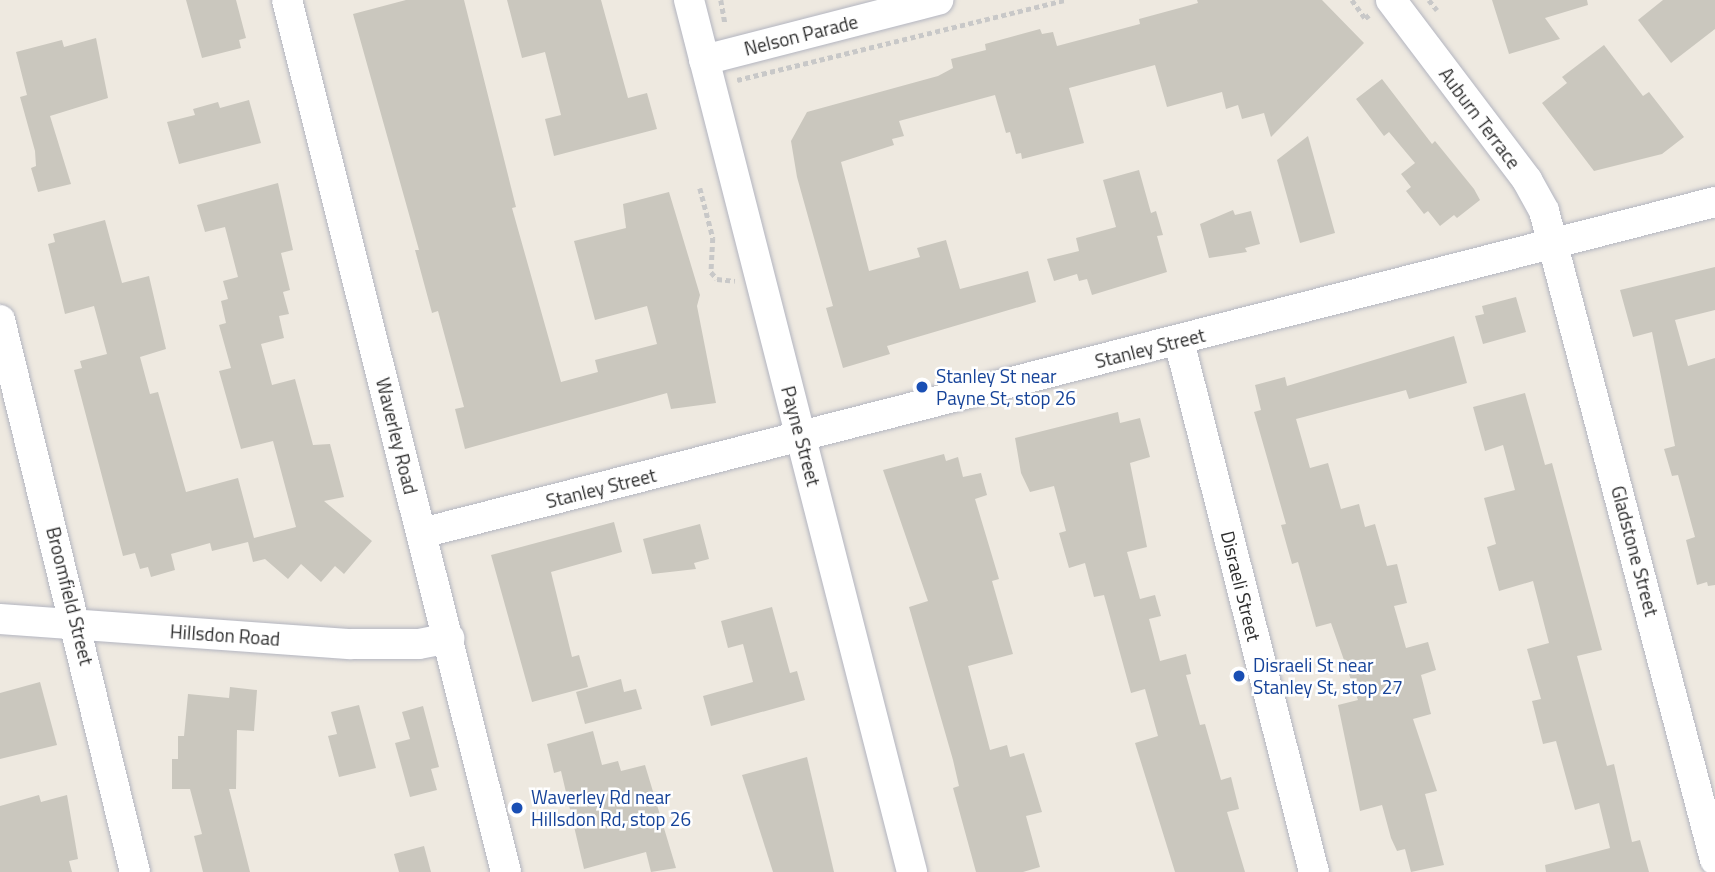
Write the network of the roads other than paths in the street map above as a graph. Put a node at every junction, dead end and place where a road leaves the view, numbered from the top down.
1 (287, 0) edge
2 (689, 0) edge
3 (938, 0) edge
4 (1391, 0) edge
5 (704, 60) junction
6 (1715, 202) edge
7 (1554, 243) junction
8 (0, 320) edge
9 (1179, 341) junction
10 (801, 437) junction
11 (422, 533) junction
12 (0, 620) edge
13 (78, 624) junction
14 (449, 638) junction
15 (1715, 860) edge
16 (135, 872) edge
17 (506, 872) edge
18 (912, 872) edge
19 (1314, 872) edge

1 - 11 street, Waverley Road
2 - 5 street, Payne Street
3 - 5 street, Nelson Parade
4 - 7 street, Auburn Terrace
5 - 10 street, Payne Street
6 - 7 street, Stanley Street
7 - 9 street, Stanley Street
7 - 15 street, Gladstone Street
8 - 13 street, Broomfield Street
9 - 10 street, Stanley Street
9 - 19 street, Disraeli Street
10 - 11 street, Stanley Street
10 - 18 street, Payne Street
11 - 14 street, Waverley Road
12 - 13 street, Hillsdon Road
13 - 14 street, Hillsdon Road
13 - 16 street, Broomfield Street
14 - 17 street, Waverley Road

